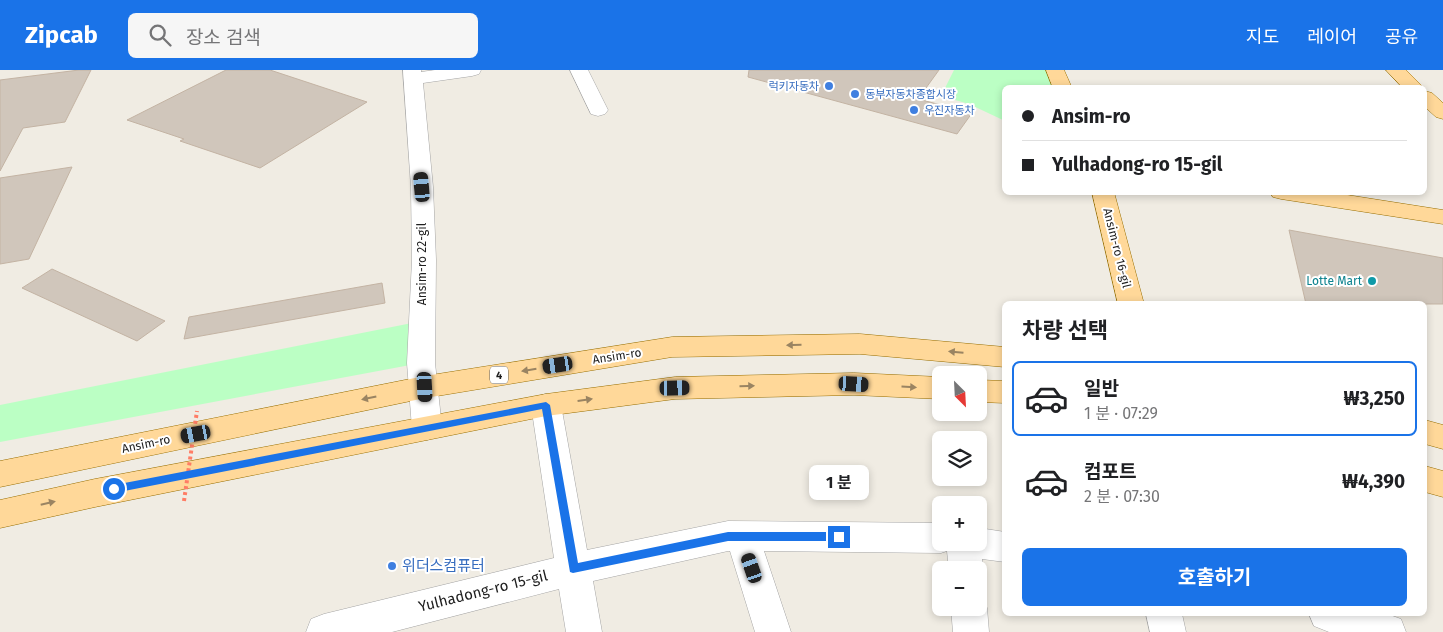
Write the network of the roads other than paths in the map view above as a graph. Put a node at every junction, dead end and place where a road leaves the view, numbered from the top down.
1 (472, 70) edge
2 (579, 70) edge
3 (1056, 70) edge
4 (1395, 70) edge
5 (412, 74) edge
6 (1062, 85) edge
7 (1412, 85) edge
8 (1427, 99) edge
9 (598, 110) dead end
10 (1443, 113) edge
11 (1104, 195) edge
12 (1300, 195) edge
13 (1443, 217) edge
14 (1130, 301) edge
15 (1002, 357) edge
16 (425, 387) junction
17 (932, 388) edge
18 (988, 391) edge
19 (1002, 392) edge
20 (546, 405) junction
21 (427, 428) junction
22 (1427, 433) edge
23 (1443, 437) edge
24 (0, 474) edge
25 (1427, 480) edge
26 (1443, 484) edge
27 (0, 514) edge
28 (742, 536) junction
29 (932, 538) edge
30 (987, 545) edge
31 (1002, 547) edge
32 (573, 568) junction
33 (970, 616) edge
34 (1164, 616) edge
35 (1334, 616) edge
36 (378, 625) edge
37 (324, 632) edge
38 (584, 632) edge
39 (774, 632) edge
40 (971, 632) edge
41 (1168, 632) edge
42 (1388, 632) edge

1 - 5 street
2 - 9 street
3 - 6 main road
4 - 7 main road
5 - 16 street, Ansim-ro 22-gil
8 - 10 main road
11 - 14 main road, Ansim-ro 16-gil
12 - 13 main road
15 -> 16 main road, Ansim-ro / 4
16 - 21 street, Ansim-ro 22-gil
16 -> 24 main road, Ansim-ro / 4
20 -> 17 main road
18 - 19 main road
20 - 21 main road
20 - 32 street
27 -> 21 main road
22 - 23 main road
25 - 26 main road
28 - 29 street, Yulhadong-ro 15-gil
28 - 32 street, Yulhadong-ro 15-gil
28 - 39 street
30 - 31 street
32 - 36 street, Yulhadong-ro 15-gil
32 - 38 street
33 - 40 street
34 - 41 street
35 - 42 street
36 - 37 street, Yulhadong-ro 15-gil

